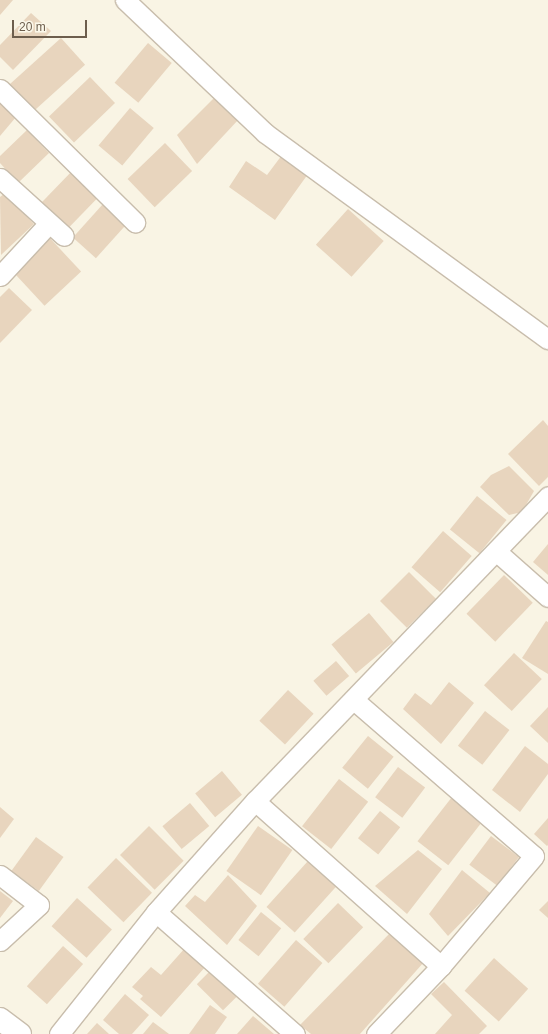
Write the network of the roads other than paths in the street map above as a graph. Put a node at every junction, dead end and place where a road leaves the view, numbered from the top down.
1 (125, 0) edge
2 (0, 89) edge
3 (0, 178) edge
4 (135, 222) dead end
5 (49, 223) junction
6 (64, 236) dead end
7 (0, 276) edge
8 (548, 339) edge
9 (548, 496) edge
10 (497, 552) junction
11 (548, 597) edge
12 (354, 700) junction
13 (255, 801) junction
14 (0, 875) edge
15 (156, 912) junction
16 (0, 941) edge
17 (441, 966) junction
18 (0, 1019) edge
19 (20, 1034) edge
20 (59, 1034) edge
21 (296, 1034) edge
22 (376, 1034) edge

1 - 8 street
2 - 4 street
3 - 5 street
5 - 6 street
5 - 7 street
9 - 10 street
10 - 11 street
10 - 12 street
12 - 13 street
12 - 17 street
13 - 15 street
13 - 17 street
14 - 16 street
15 - 20 street
15 - 21 street
17 - 22 street
18 - 19 main road

